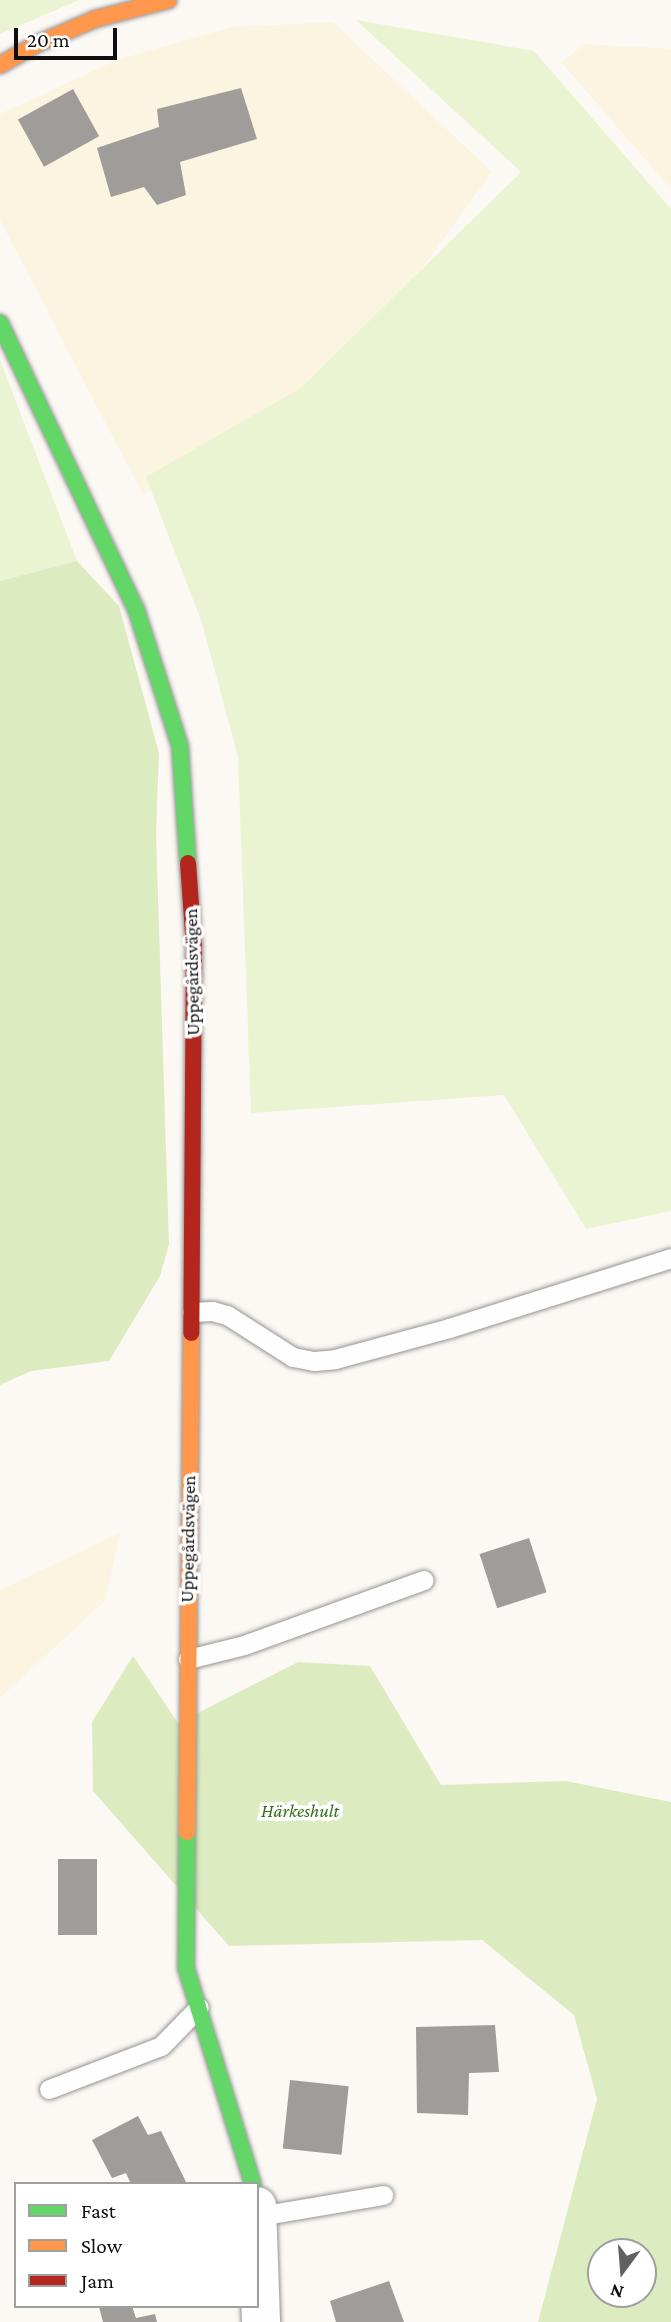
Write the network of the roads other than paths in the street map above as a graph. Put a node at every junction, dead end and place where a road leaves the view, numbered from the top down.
1 (169, 0) edge
2 (92, 10) edge
3 (0, 65) edge
4 (0, 323) edge
5 (671, 1258) edge
6 (192, 1312) junction
7 (424, 1580) dead end
8 (188, 1660) junction
9 (199, 2007) junction
10 (48, 2089) dead end
11 (250, 2182) edge
12 (383, 2195) dead end
13 (259, 2202) edge
14 (259, 2274) edge
15 (261, 2322) edge

1 - 2 street
2 - 3 street
4 - 6 street, Uppegårdsvägen
5 - 6 lane
6 - 8 street, Uppegårdsvägen
7 - 8 lane
8 - 9 street, Uppegårdsvägen
9 - 10 lane
9 - 11 street, Uppegårdsvägen
12 - 13 lane
14 - 15 street, Uppegårdsvägen

